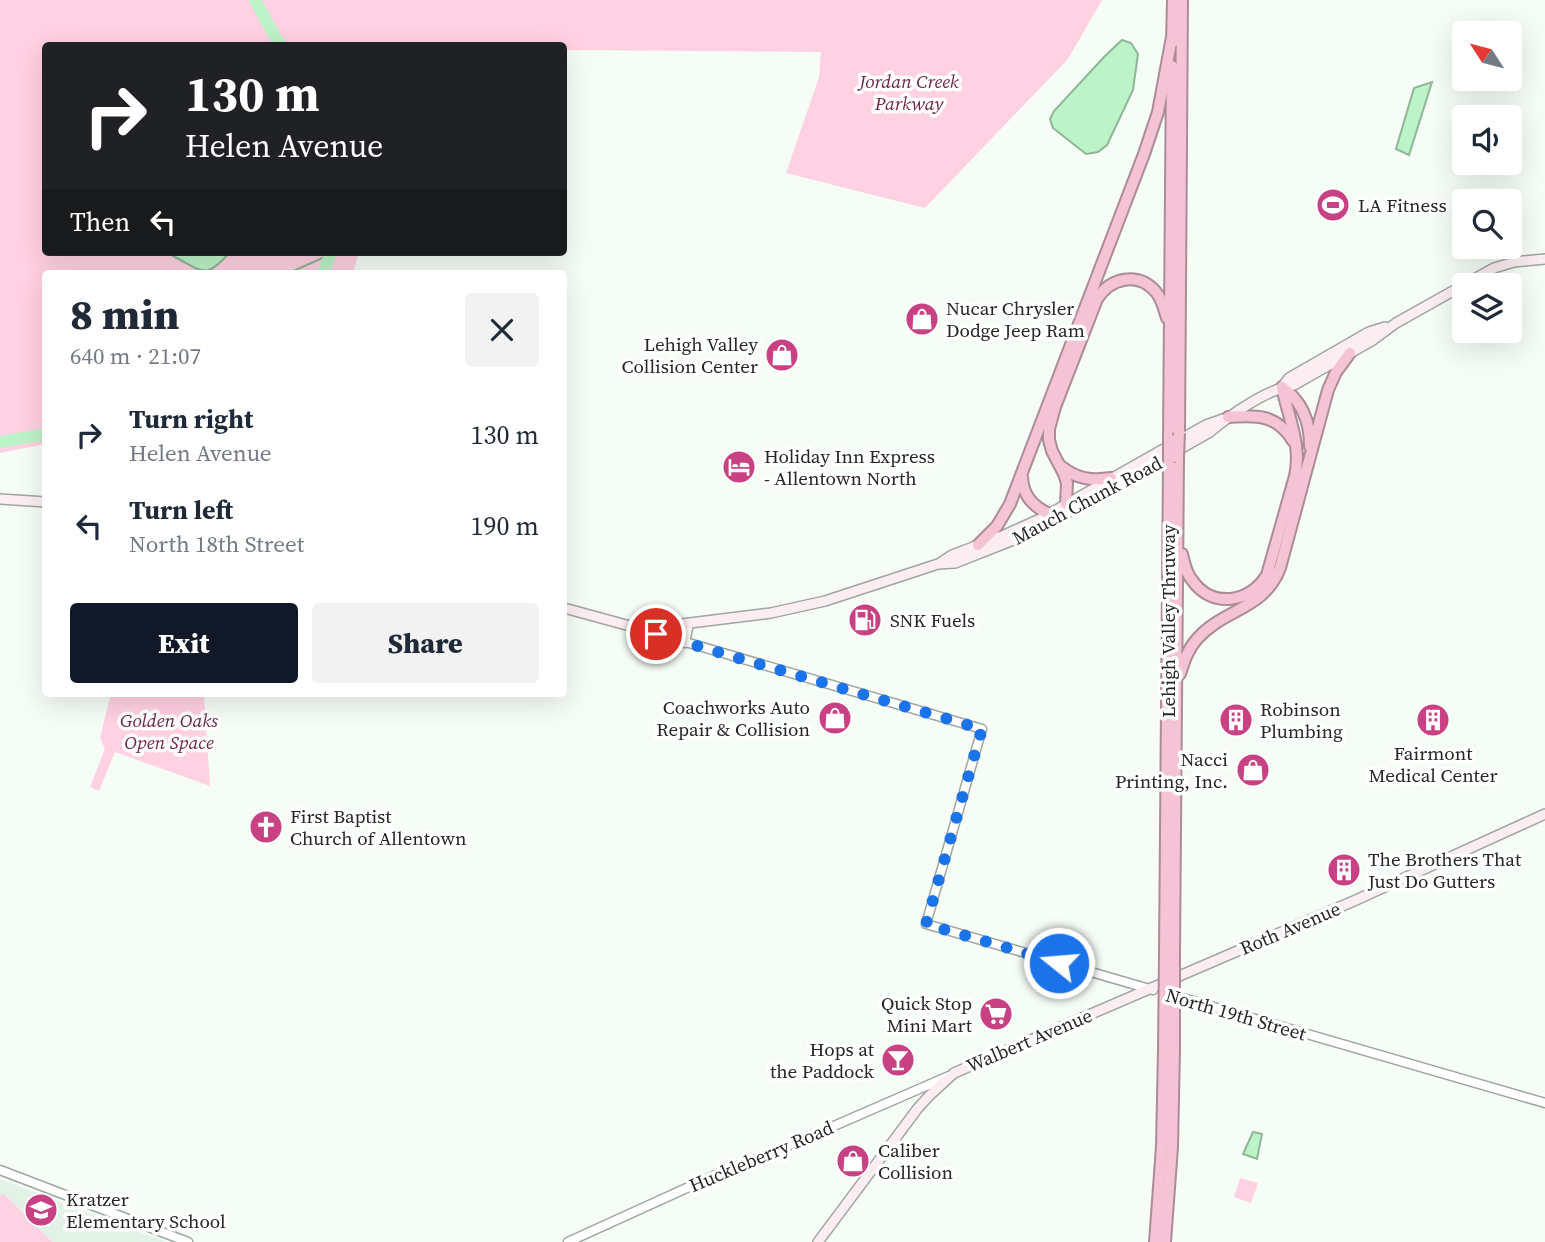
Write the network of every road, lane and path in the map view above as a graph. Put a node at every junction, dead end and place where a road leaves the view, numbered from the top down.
1 (1173, 0) edge
2 (1182, 0) edge
3 (1172, 37) junction
4 (1543, 259) edge
5 (1396, 323) junction
6 (1170, 330) junction
7 (1350, 353) junction
8 (1282, 387) junction
9 (1228, 417) junction
10 (1174, 435) junction
11 (1296, 446) junction
12 (1309, 459) junction
13 (1174, 460) junction
14 (1059, 464) junction
15 (1023, 471) junction
16 (1111, 478) junction
17 (0, 499) edge
18 (42, 502) edge
19 (1066, 504) junction
20 (1049, 514) junction
21 (1062, 516) junction
22 (1178, 541) junction
23 (978, 545) junction
24 (937, 564) junction
25 (567, 609) edge
26 (689, 623) junction
27 (641, 629) junction
28 (685, 643) junction
29 (1177, 686) junction
30 (1545, 814) edge
31 (1170, 953) junction
32 (1150, 989) junction
33 (1169, 1050) junction
34 (954, 1073) junction
35 (1545, 1103) edge
36 (0, 1170) edge
37 (188, 1242) edge
38 (568, 1242) edge
39 (818, 1242) edge
40 (1155, 1242) edge
41 (1165, 1242) edge

1 - 3 highway, Lehigh Valley Thruway
2 - 10 highway, Lehigh Valley Thruway
3 - 6 highway, Lehigh Valley Thruway
3 - 15 highway
4 - 5 main road, Mauch Chunk Road
5 - 7 main road, Mauch Chunk Road
5 - 8 main road, Mauch Chunk Road
6 - 10 highway, Lehigh Valley Thruway
6 - 14 highway
7 - 8 main road, Mauch Chunk Road
7 - 12 highway
8 - 9 main road, Mauch Chunk Road
8 - 11 highway
8 - 12 highway
9 - 11 highway
9 - 16 main road, Mauch Chunk Road
9 - 21 main road, Mauch Chunk Road
10 - 13 highway, Lehigh Valley Thruway, bridge
11 - 22 highway
12 - 29 highway
13 - 22 highway, Lehigh Valley Thruway
13 - 31 highway, Lehigh Valley Thruway
14 - 16 highway
14 - 19 highway
15 - 20 highway
15 - 23 highway
16 - 19 main road, Mauch Chunk Road
17 - 18 main road
19 - 20 main road, Mauch Chunk Road
19 - 21 main road
20 - 21 main road
20 - 23 main road, Mauch Chunk Road
21 - 24 main road, Mauch Chunk Road
22 - 29 highway, Lehigh Valley Thruway
23 - 24 main road, Mauch Chunk Road
24 - 26 main road, Mauch Chunk Road
25 - 27 main road
26 - 27 main road, Mauch Chunk Road
26 - 28 street
27 - 28 street
28 - 32 street, North 19th Street
29 - 31 highway, Lehigh Valley Thruway
30 - 32 main road, Roth Avenue
31 - 33 highway, Lehigh Valley Thruway, bridge
32 - 34 main road, Walbert Avenue
32 - 35 street, North 19th Street
33 - 40 highway, Lehigh Valley Thruway
33 - 41 highway, Lehigh Valley Thruway
34 - 38 street, Huckleberry Road
34 - 39 main road, Walbert Avenue
36 - 37 street

